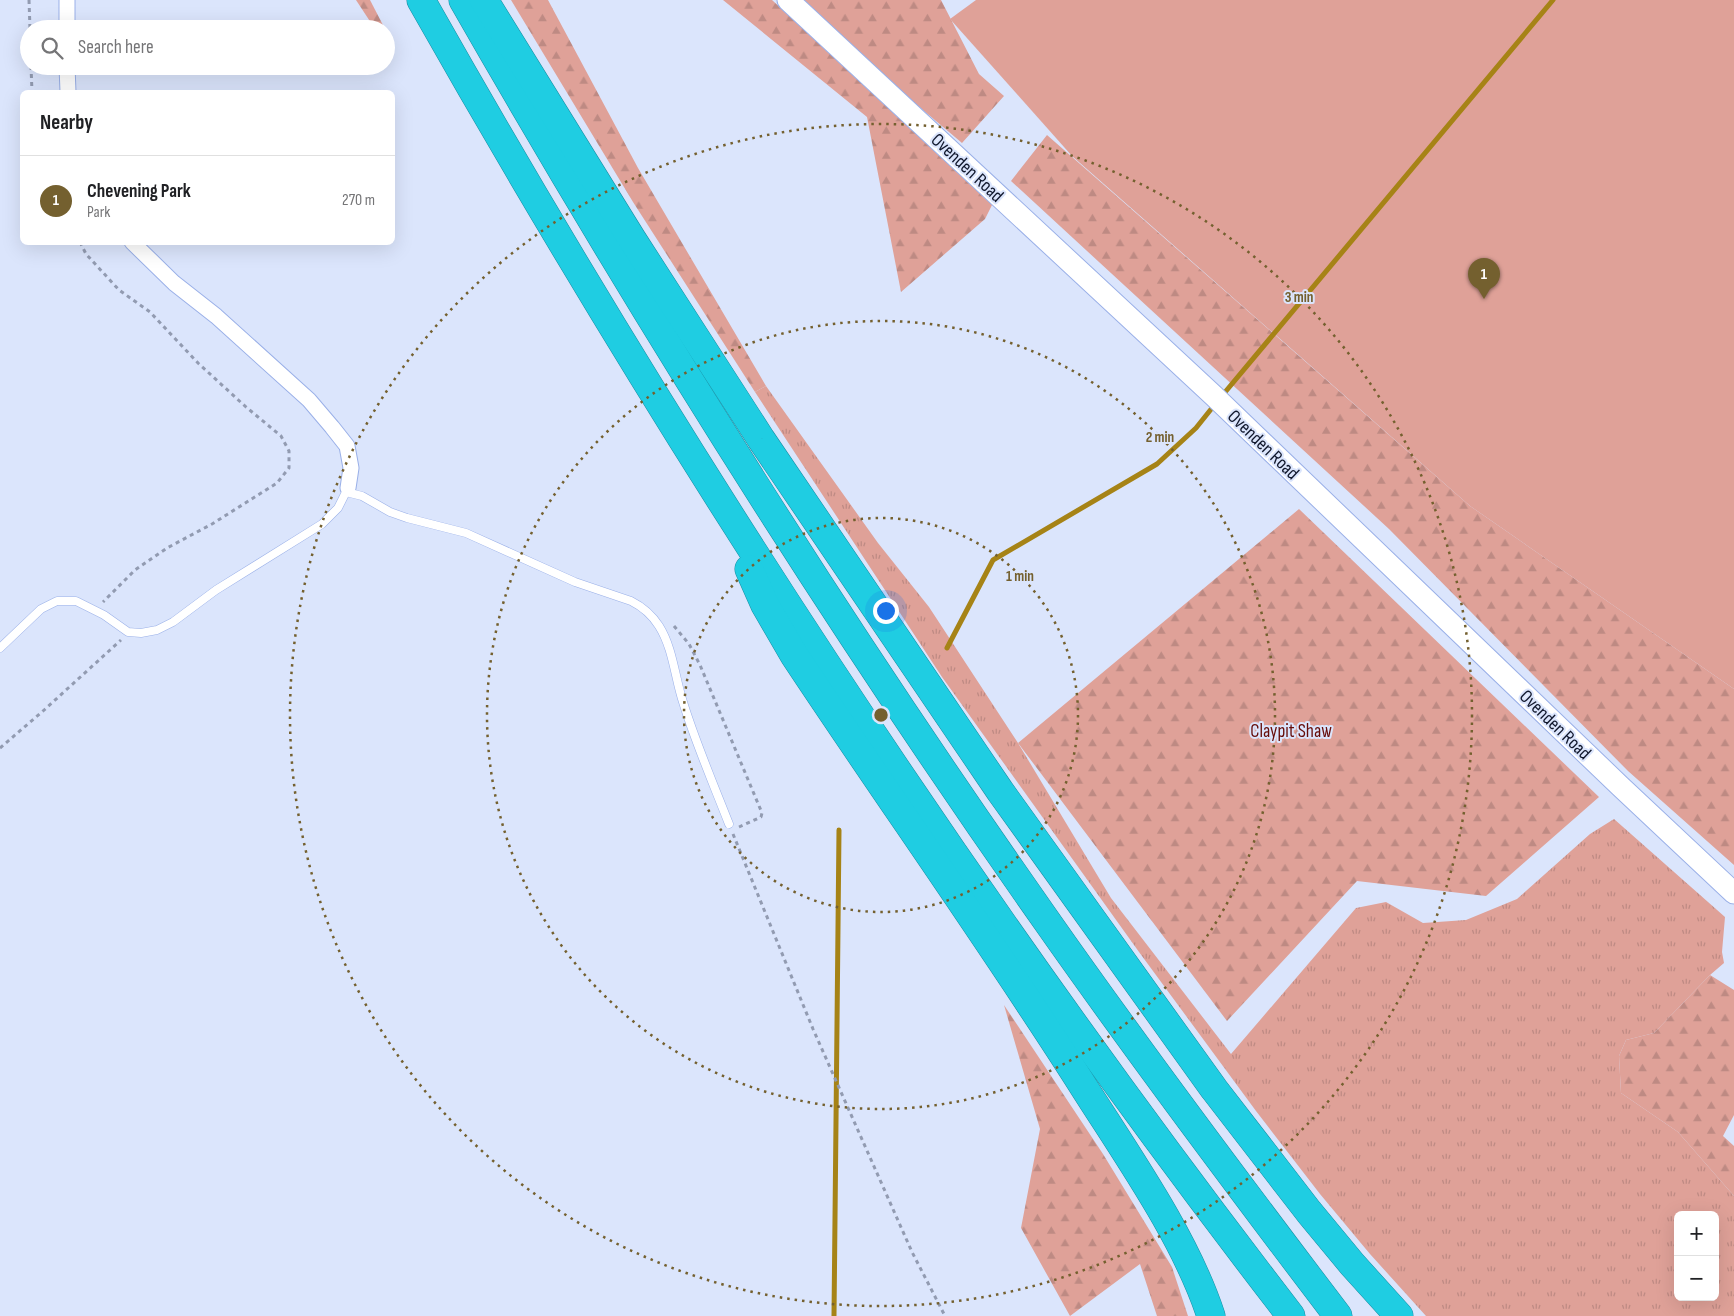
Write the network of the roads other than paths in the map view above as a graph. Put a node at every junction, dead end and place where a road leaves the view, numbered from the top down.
1 (67, 0) edge
2 (421, 0) edge
3 (463, 0) edge
4 (484, 0) edge
5 (788, 0) edge
6 (67, 20) edge
7 (68, 75) edge
8 (68, 90) edge
9 (135, 245) edge
10 (709, 481) junction
11 (347, 490) junction
12 (0, 648) edge
13 (729, 824) dead end
14 (1734, 893) edge
15 (1211, 1316) edge
16 (1291, 1316) edge
17 (1338, 1316) edge
18 (1399, 1316) edge

1 - 6 street
2 - 10 highway
3 - 17 highway
4 - 18 highway
5 - 14 main road, Ovenden Road
7 - 8 street
9 - 11 street
10 - 15 highway
10 - 16 highway
11 - 12 lane
11 - 13 lane

